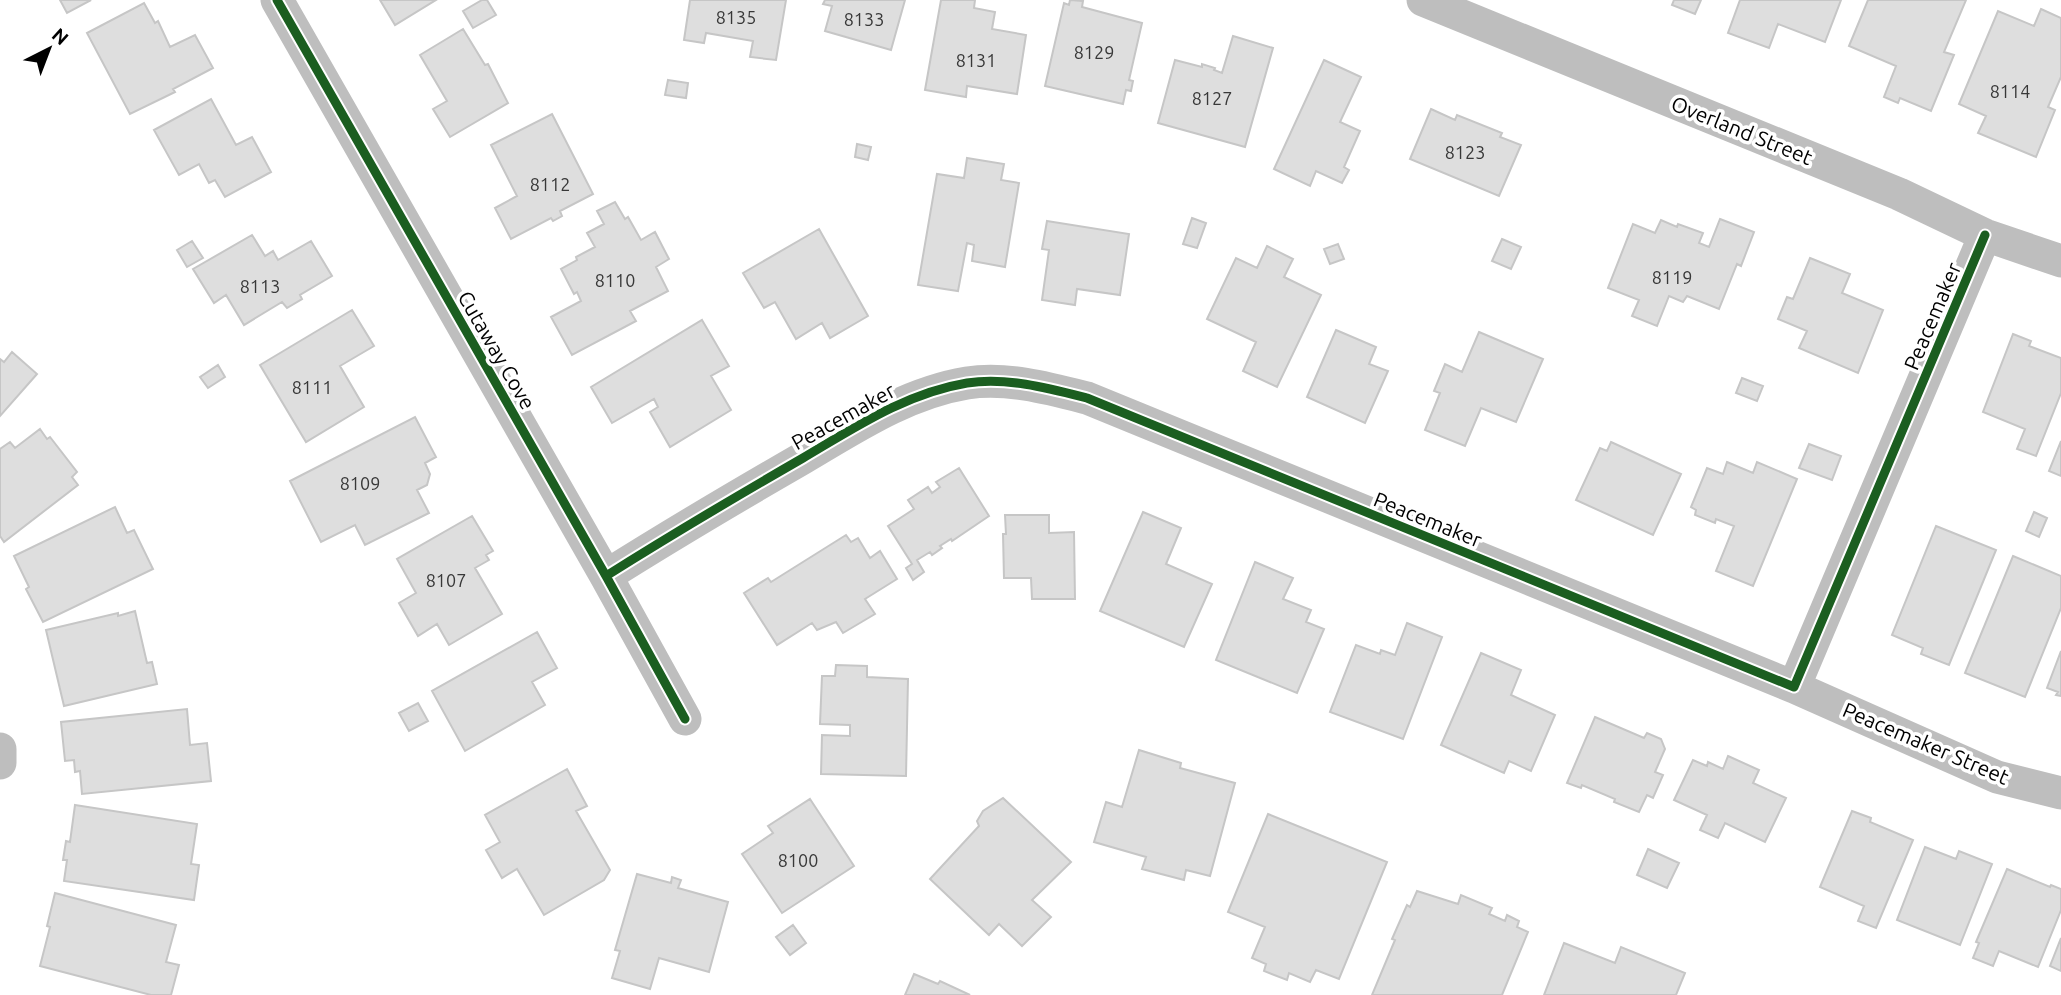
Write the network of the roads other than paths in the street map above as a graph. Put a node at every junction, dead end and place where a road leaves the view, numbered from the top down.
1 (277, 0) edge
2 (1423, 0) edge
3 (1985, 235) junction
4 (2061, 261) edge
5 (607, 576) junction
6 (1794, 687) junction
7 (685, 719) dead end
8 (0, 749) edge
9 (0, 763) edge
10 (2061, 793) edge

1 - 5 street, Cutaway Cove
2 - 3 street, Overland Street
3 - 4 street, Overland Street
3 - 6 street, Peacemaker
5 - 6 street, Peacemaker
5 - 7 street, Cutaway Cove
6 - 10 street, Peacemaker Street
8 - 9 street

